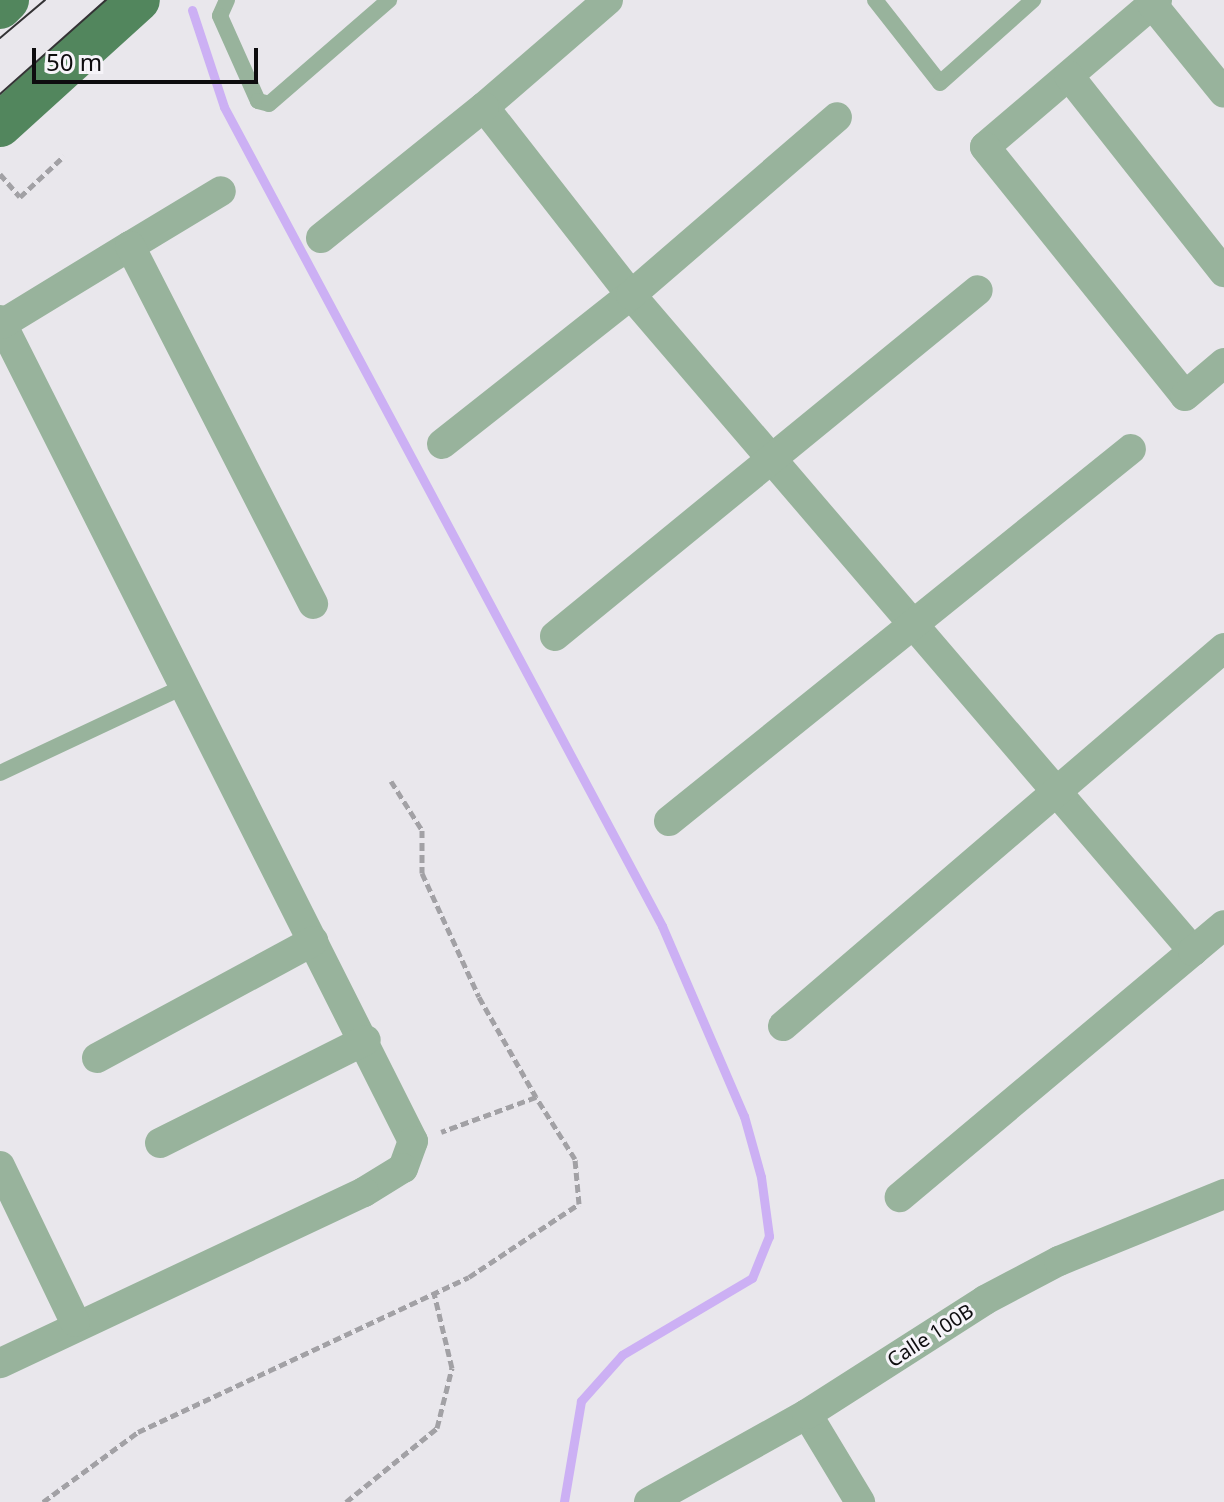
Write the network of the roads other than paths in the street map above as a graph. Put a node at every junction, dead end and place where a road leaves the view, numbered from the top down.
1 (7, 0) edge
2 (138, 0) edge
3 (227, 0) edge
4 (389, 0) edge
5 (608, 0) edge
6 (875, 0) edge
7 (1033, 0) edge
8 (1155, 2) edge
9 (0, 7) edge
10 (1069, 76) junction
11 (1224, 93) edge
12 (484, 107) junction
13 (837, 117) dead end
14 (0, 125) edge
15 (221, 191) dead end
16 (321, 238) dead end
17 (130, 246) junction
18 (1224, 272) edge
19 (978, 290) dead end
20 (631, 295) junction
21 (1, 322) edge
22 (1224, 363) edge
23 (442, 444) dead end
24 (1131, 449) dead end
25 (771, 458) junction
26 (313, 604) dead end
27 (917, 623) junction
28 (555, 636) dead end
29 (1224, 648) edge
30 (185, 686) junction
31 (0, 773) edge
32 (1058, 789) junction
33 (669, 821) dead end
34 (1224, 925) edge
35 (313, 941) junction
36 (1193, 951) junction
37 (783, 1026) dead end
38 (366, 1040) junction
39 (97, 1058) dead end
40 (160, 1143) dead end
41 (0, 1166) edge
42 (1224, 1194) edge
43 (900, 1197) dead end
44 (75, 1322) junction
45 (0, 1363) edge
46 (807, 1414) junction
47 (649, 1502) edge
48 (860, 1502) edge

1 - 9 main road
2 - 14 main road
3 - 4 lane
5 - 12 street
6 - 7 lane
8 - 10 street
8 - 11 street
10 - 18 street
10 - 22 street
12 - 16 street
12 - 20 street
13 - 20 street
15 - 17 street
17 - 21 street
17 - 26 street
19 - 25 street
20 - 23 street
20 - 25 street
21 - 30 street
24 - 27 street
25 - 27 street
25 - 28 street
27 - 32 street
27 - 33 street
29 - 32 street
30 - 31 lane
30 - 35 street
32 - 36 street
32 - 37 street
34 - 36 street
35 - 38 street
35 - 39 street
36 - 43 street
38 - 40 street
38 - 44 street
41 - 44 street
42 - 46 street, Calle 100B
44 - 45 street
46 - 47 street, Calle 100B
46 - 48 street

